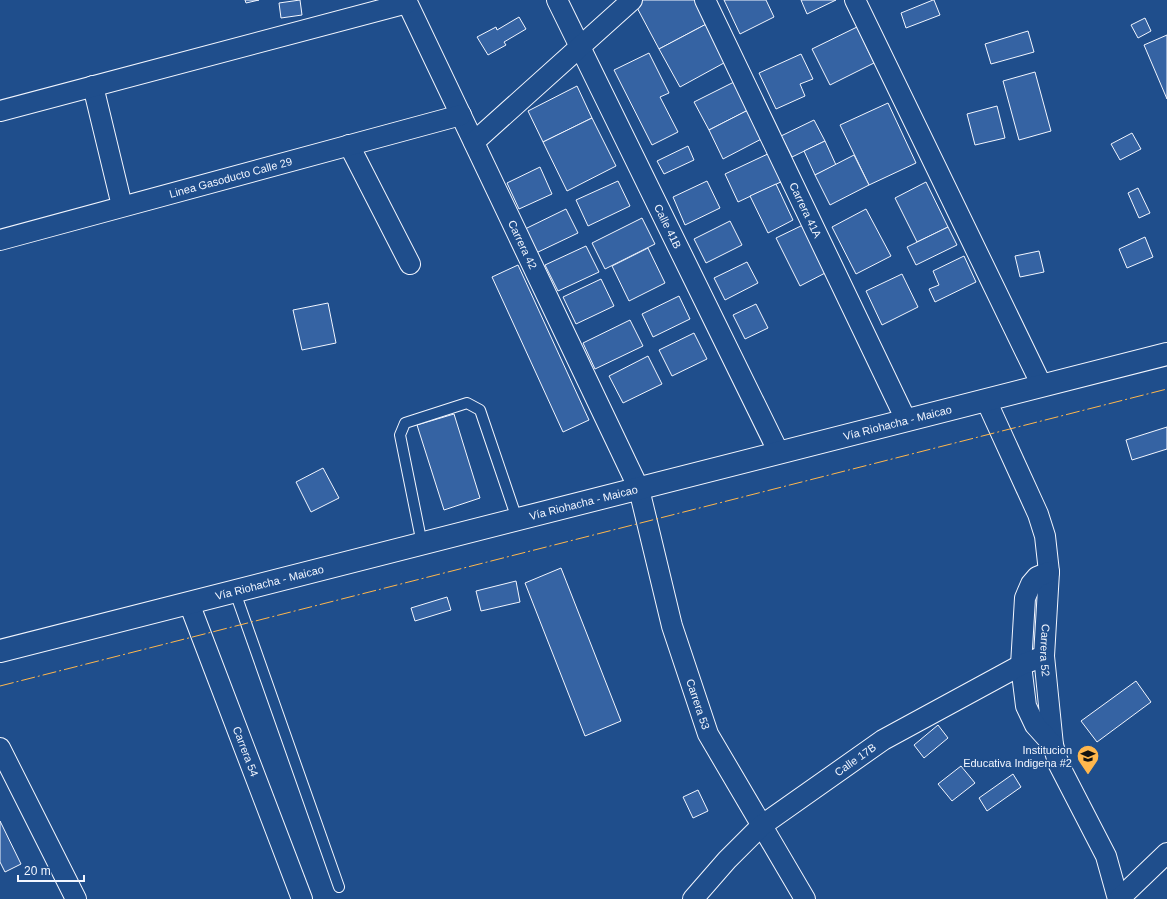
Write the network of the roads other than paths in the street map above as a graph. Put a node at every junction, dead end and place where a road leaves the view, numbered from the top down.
1 (558, 0) edge
2 (632, 0) edge
3 (705, 0) edge
4 (855, 0) edge
5 (407, 1) edge
6 (580, 46) junction
7 (93, 86) junction
8 (0, 111) edge
9 (461, 115) junction
10 (474, 142) junction
11 (349, 146) junction
12 (122, 206) junction
13 (0, 240) edge
14 (410, 264) dead end
15 (1166, 359) edge
16 (1042, 386) junction
17 (986, 400) junction
18 (906, 420) junction
19 (779, 453) junction
20 (639, 489) junction
21 (517, 520) junction
22 (422, 544) junction
23 (1049, 572) junction
24 (235, 592) junction
25 (189, 603) junction
26 (0, 652) edge
27 (1044, 656) junction
28 (1021, 665) junction
29 (1053, 745) junction
30 (0, 748) edge
31 (762, 826) junction
32 (1167, 853) edge
33 (338, 887) dead end
34 (76, 899) edge
35 (302, 899) edge
36 (692, 899) edge
37 (805, 899) edge
38 (1118, 899) edge

1 - 6 street, Calle 41B
2 - 6 street
3 - 18 street, Carrera 41A
4 - 16 street
5 - 7 street
5 - 9 street, Carrera 42
6 - 10 street
6 - 19 street, Calle 41B
7 - 8 street
7 - 12 street
9 - 10 street, Carrera 42
9 - 11 street, Linea Gasoducto Calle 29
10 - 20 street, Carrera 42
11 - 12 street, Linea Gasoducto Calle 29
11 - 14 street
12 - 13 street, Linea Gasoducto Calle 29
15 - 16 highway, Vía Riohacha - Maicao
16 - 17 highway, Vía Riohacha - Maicao
17 - 18 highway, Vía Riohacha - Maicao
17 - 23 street, Carrera 52
18 - 19 highway, Vía Riohacha - Maicao
19 - 20 highway, Vía Riohacha - Maicao
20 - 21 highway, Vía Riohacha - Maicao
20 - 31 street, Carrera 53
21 - 22 highway, Vía Riohacha - Maicao
21 - 22 lane
22 - 24 highway, Vía Riohacha - Maicao
23 - 27 street, Carrera 52
23 - 28 street
24 - 25 highway, Vía Riohacha - Maicao
24 - 33 lane
25 - 26 highway, Vía Riohacha - Maicao
25 - 35 street, Carrera 54
27 - 28 street, Calle 17B
27 - 29 street, Carrera 52
28 - 29 street
28 - 31 street, Calle 17B
29 - 38 street, Carrera 52
30 - 34 street
31 - 36 street, Calle 17B
31 - 37 street, Carrera 53
32 - 38 street

